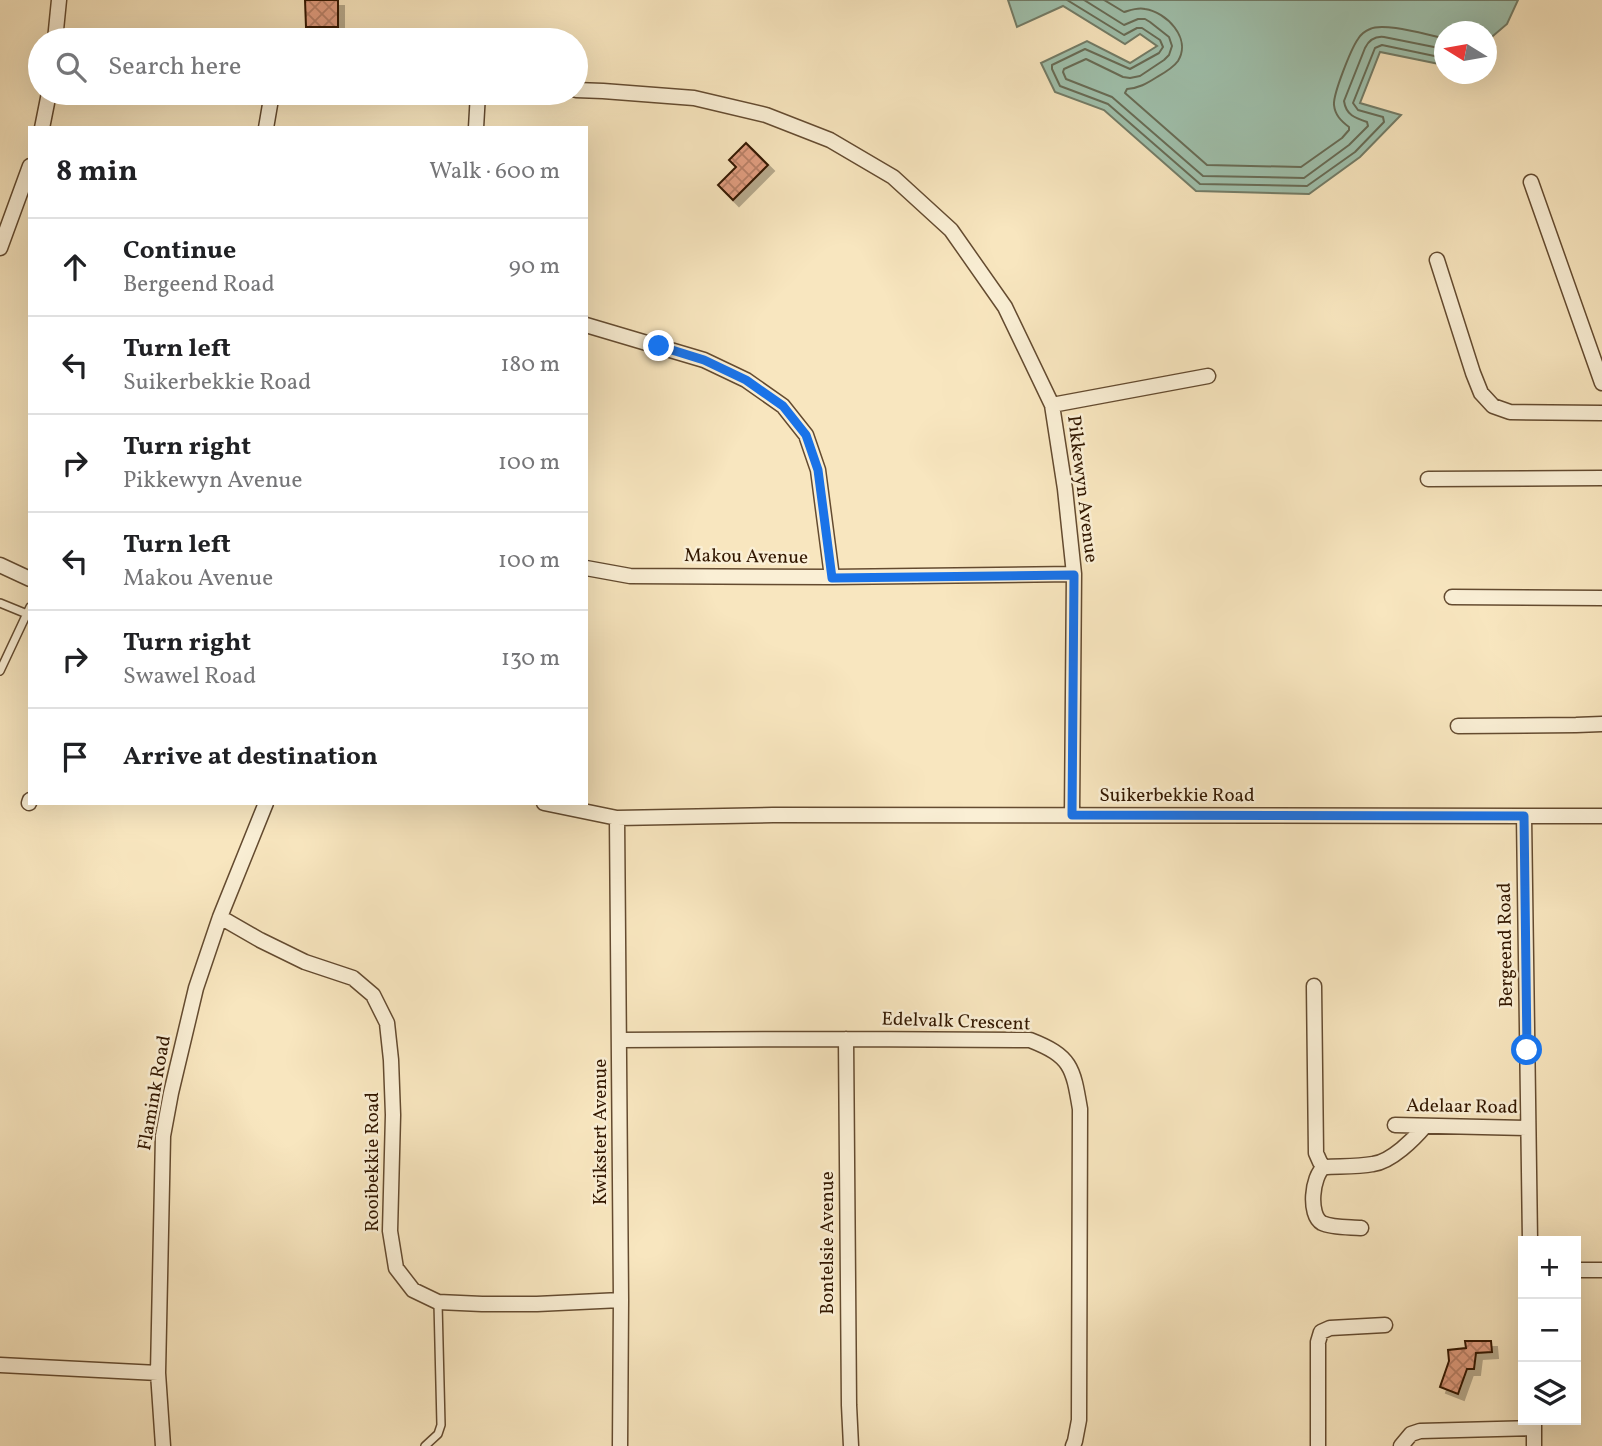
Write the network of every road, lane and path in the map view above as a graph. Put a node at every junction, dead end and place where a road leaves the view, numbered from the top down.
1 (59, 0) edge
2 (56, 28) edge
3 (588, 90) edge
4 (47, 105) edge
5 (270, 105) edge
6 (477, 105) edge
7 (42, 126) edge
8 (266, 126) edge
9 (476, 126) edge
10 (28, 171) edge
11 (1531, 181) dead end
12 (4, 226) edge
13 (0, 248) edge
14 (1437, 260) dead end
15 (588, 326) edge
16 (1208, 376) dead end
17 (1602, 383) edge
18 (1052, 405) junction
19 (1602, 412) edge
20 (1602, 478) edge
21 (1428, 479) dead end
22 (0, 565) edge
23 (588, 568) edge
24 (1074, 575) junction
25 (28, 578) edge
26 (832, 578) junction
27 (1452, 597) dead end
28 (1602, 598) edge
29 (0, 603) edge
30 (28, 611) edge
31 (0, 671) edge
32 (1602, 724) edge
33 (1458, 726) dead end
34 (265, 805) edge
35 (554, 805) edge
36 (1072, 815) junction
37 (1524, 816) junction
38 (1602, 816) edge
39 (617, 818) junction
40 (220, 917) junction
41 (1314, 986) dead end
42 (846, 1039) junction
43 (620, 1040) junction
44 (1395, 1125) dead end
45 (1425, 1126) junction
46 (1527, 1128) junction
47 (1324, 1167) junction
48 (1361, 1228) dead end
49 (1530, 1236) edge
50 (1581, 1270) edge
51 (1602, 1270) edge
52 (621, 1300) junction
53 (438, 1301) junction
54 (1384, 1325) dead end
55 (0, 1365) edge
56 (158, 1373) junction
57 (1518, 1425) edge
58 (1534, 1425) edge
59 (163, 1446) edge
60 (425, 1446) edge
61 (620, 1446) edge
62 (851, 1446) edge
63 (1073, 1446) edge
64 (1318, 1446) edge
65 (1402, 1446) edge
66 (1534, 1446) edge

1 - 2 street
3 - 18 street, Pikkewyn Avenue
4 - 7 street
5 - 8 street
6 - 9 street
10 - 12 street
11 - 17 street
12 - 13 street
14 - 19 street
15 - 26 street
16 - 18 street
18 - 24 street, Pikkewyn Avenue
20 - 21 street
22 - 25 street
23 - 26 street, Makou Avenue
24 - 26 street, Makou Avenue
24 - 36 street, Pikkewyn Avenue
27 - 28 street
29 - 30 lane
30 - 31 lane
32 - 33 street
34 - 40 street, Flamink Road
35 - 39 street, Suikerbekkie Road
36 - 37 street, Suikerbekkie Road
36 - 39 street, Suikerbekkie Road
37 - 38 street, Suikerbekkie Road
37 - 46 street, Bergeend Road
39 - 43 street, Kwikstert Avenue
40 - 53 street, Rooibekkie Road
40 - 56 street, Flamink Road
41 - 47 street
42 - 43 street, Edelvalk Crescent
42 - 62 street, Bontelsie Avenue
42 - 63 street, Edelvalk Crescent
43 - 52 street, Kwikstert Avenue
44 - 45 street, Adelaar Road
45 - 46 street, Adelaar Road
45 - 47 street
46 - 49 street, Bergeend Road
47 - 48 street
50 - 51 street
52 - 53 street, Rooibekkie Road
52 - 61 street, Kwikstert Avenue
53 - 60 lane
54 - 64 street
55 - 56 street
56 - 59 street, Flamink Road
57 - 65 street
58 - 66 street

